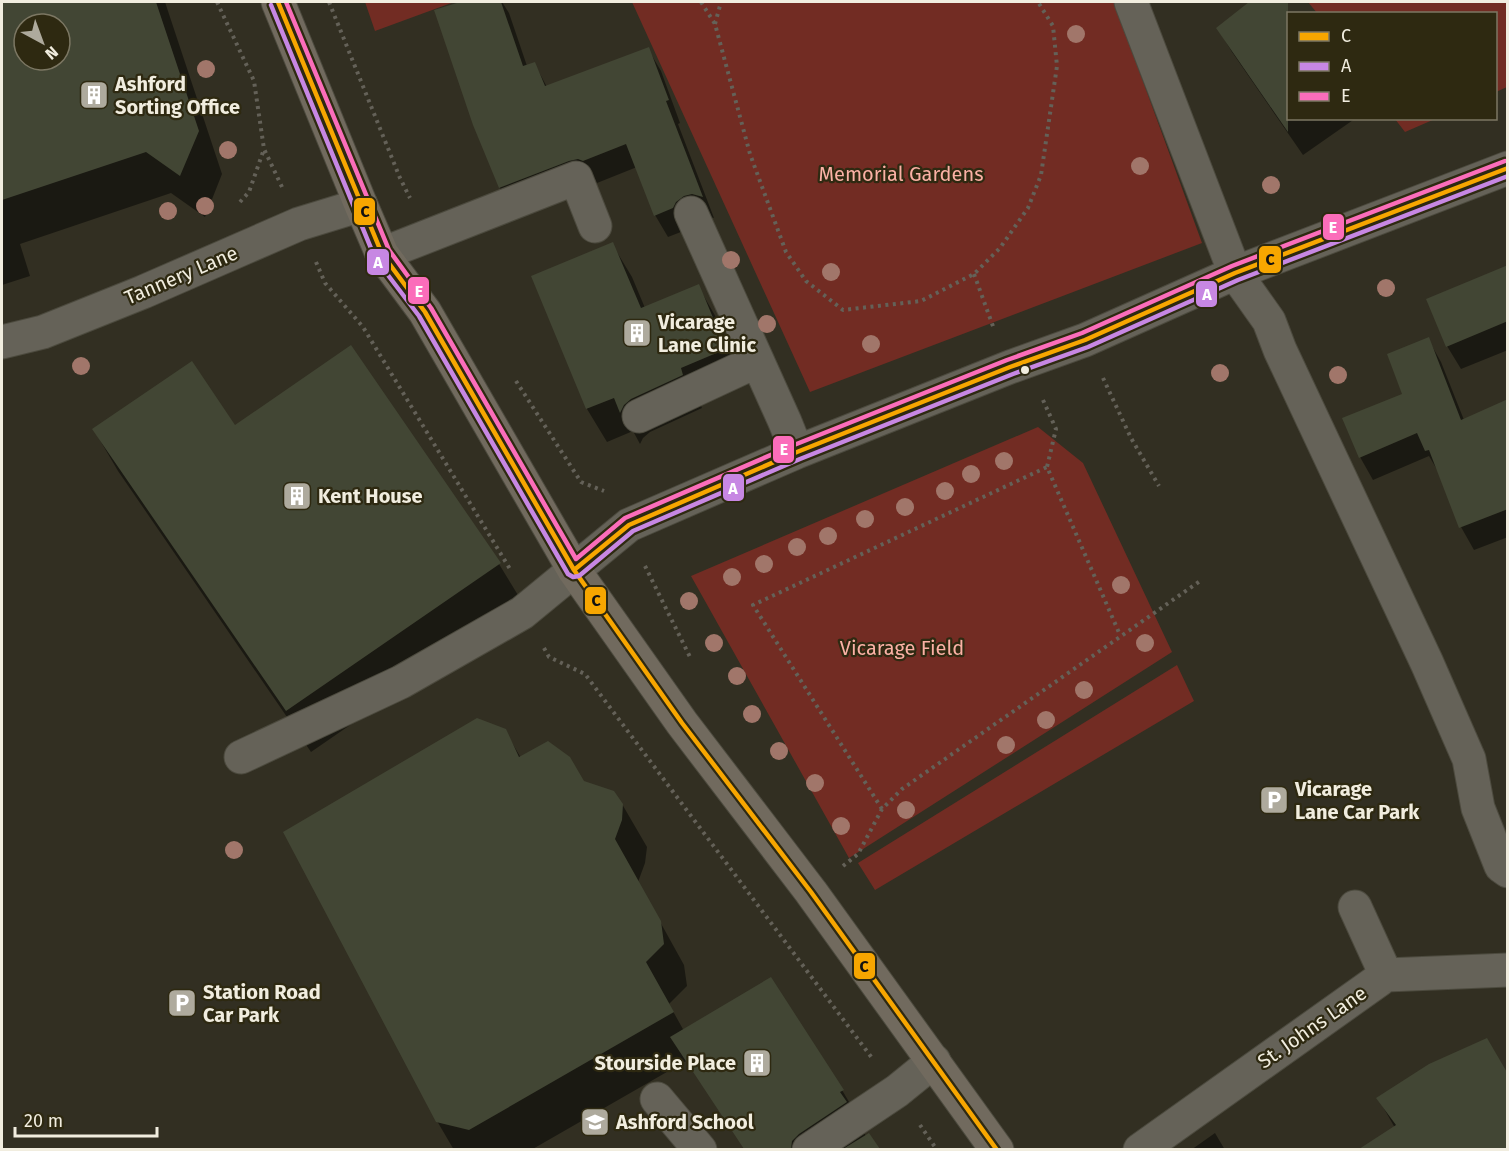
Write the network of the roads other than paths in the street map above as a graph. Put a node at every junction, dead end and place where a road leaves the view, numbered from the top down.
1 (278, 2) edge
2 (1131, 2) edge
3 (1508, 168) edge
4 (361, 205) junction
5 (691, 213) dead end
6 (595, 226) dead end
7 (382, 254) junction
8 (1235, 273) junction
9 (2, 342) edge
10 (757, 361) junction
11 (639, 416) dead end
12 (797, 452) junction
13 (574, 570) junction
14 (241, 757) dead end
15 (1508, 871) edge
16 (1355, 907) dead end
17 (1508, 970) edge
18 (1386, 975) junction
19 (934, 1060) junction
20 (657, 1099) dead end
21 (700, 1149) edge
22 (810, 1149) edge
23 (998, 1149) edge
24 (1140, 1149) edge

1 - 4 main road
2 - 8 street
3 - 8 street
4 - 7 main road
4 - 9 street, Tannery Lane
5 - 10 street
6 - 7 street
7 - 13 main road
8 - 12 street
8 - 15 street
10 - 11 street
10 - 12 street
12 - 13 street
13 - 14 street
13 - 19 main road
16 - 18 street
17 - 18 street, St. Johns Lane
18 - 24 street, St. Johns Lane
19 - 22 street
19 - 23 main road
20 - 21 street

